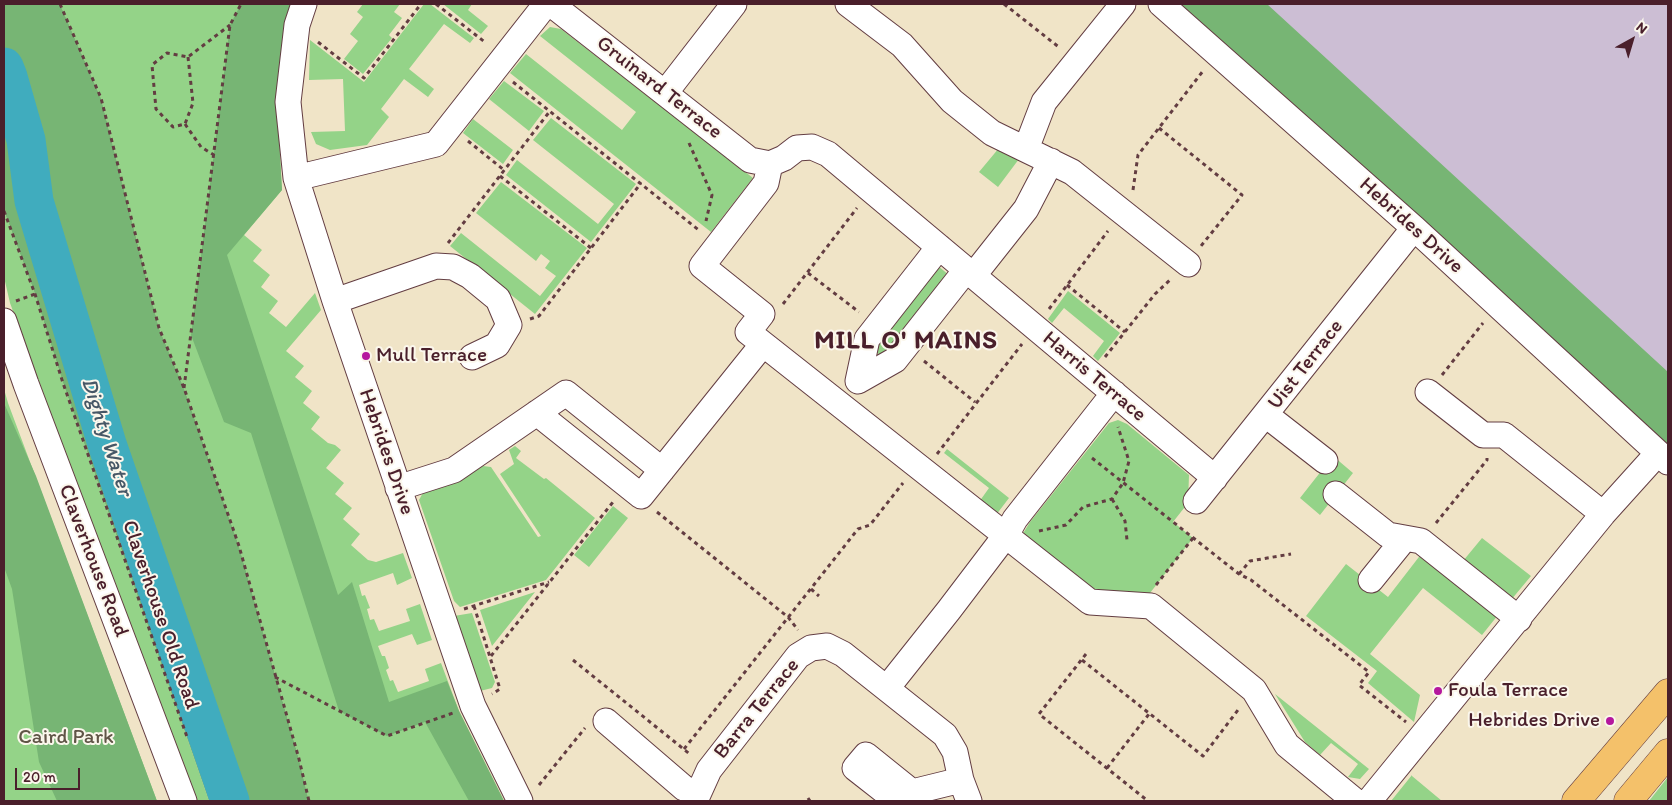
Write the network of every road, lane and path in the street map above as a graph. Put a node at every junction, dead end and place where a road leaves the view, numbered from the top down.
1 (60, 4) edge
2 (240, 4) edge
3 (420, 4) edge
4 (436, 4) edge
5 (546, 4) edge
6 (551, 4) edge
7 (734, 4) edge
8 (848, 4) edge
9 (1004, 4) edge
10 (1122, 4) edge
11 (1161, 4) edge
12 (300, 14) edge
13 (230, 25) junction
14 (1217, 54) junction
15 (188, 57) junction
16 (1076, 61) junction
17 (500, 62) junction
18 (665, 93) junction
19 (550, 111) junction
20 (693, 115) junction
21 (184, 124) junction
22 (449, 127) junction
23 (1026, 149) junction
24 (215, 155) junction
25 (1051, 161) junction
26 (770, 164) junction
27 (504, 170) junction
28 (500, 176) junction
29 (296, 178) junction
30 (641, 183) junction
31 (870, 191) junction
32 (4, 211) edge
33 (1122, 212) junction
34 (1414, 228) junction
35 (939, 247) junction
36 (592, 248) junction
37 (1188, 264) dead end
38 (436, 266) junction
39 (808, 272) junction
40 (970, 273) junction
41 (1067, 285) junction
42 (35, 294) junction
43 (335, 301) junction
44 (1497, 304) junction
45 (7, 312) edge
46 (762, 314) junction
47 (509, 325) junction
48 (877, 326) junction
49 (1035, 328) junction
50 (1125, 332) dead end
51 (763, 344) junction
52 (906, 347) junction
53 (472, 357) dead end
54 (858, 381) junction
55 (184, 388) junction
56 (1428, 392) joint
57 (1114, 393) junction
58 (975, 402) junction
59 (839, 404) junction
60 (537, 413) junction
61 (1266, 415) junction
62 (1483, 435) junction
63 (1074, 443) junction
64 (1663, 457) edge
65 (1325, 462) dead end
66 (662, 470) junction
67 (924, 470) junction
68 (1215, 478) junction
69 (1123, 483) junction
70 (398, 488) junction
71 (634, 490) junction
72 (1336, 494) dead end
73 (1112, 499) junction
74 (1196, 501) dead end
75 (1603, 514) junction
76 (1006, 535) junction
77 (1193, 538) junction
78 (1127, 540) dead end
79 (1413, 540) junction
80 (1291, 554) dead end
81 (1239, 574) junction
82 (1371, 580) dead end
83 (550, 582) junction
84 (810, 589) junction
85 (819, 596) dead end
86 (474, 606) junction
87 (1151, 606) junction
88 (442, 616) junction
89 (788, 617) junction
90 (1519, 619) junction
91 (811, 648) junction
92 (1086, 654) dead end
93 (491, 656) junction
94 (573, 660) dead end
95 (1082, 660) junction
96 (275, 677) junction
97 (887, 688) junction
98 (1254, 690) junction
99 (614, 692) junction
100 (1668, 693) edge
101 (472, 706) junction
102 (1150, 714) junction
103 (600, 716) junction
104 (1424, 736) junction
105 (190, 746) dead end
106 (684, 749) junction
107 (1668, 753) edge
108 (1107, 768) junction
109 (709, 770) junction
110 (965, 791) edge
111 (912, 792) dead end
112 (528, 794) edge
113 (696, 797) edge
114 (184, 801) edge
115 (308, 801) edge
116 (1148, 801) edge
117 (1355, 801) edge
118 (1369, 801) edge
119 (1576, 801) edge
120 (1628, 801) edge

1 - 55 path
2 - 13 path
3 - 12 path
4 - 17 path
5 - 17 street
6 - 18 street, Gruinard Terrace
7 - 18 street
8 - 23 street
9 - 16 path
10 - 16 street
11 - 14 street, Hebrides Drive
12 - 29 street, Hebrides Drive
13 - 15 path
13 - 24 path
14 - 33 path
14 - 34 street, Hebrides Drive
15 - 21 path
15 - 21 path
16 - 23 street
17 - 19 path
17 - 22 street
18 - 20 street, Gruinard Terrace
19 - 27 path
19 - 30 path
20 - 26 street, Gruinard Terrace
20 - 30 path
21 - 24 path
22 - 27 path
22 - 29 street
23 - 25 street
24 - 55 path
25 - 33 street
25 - 40 street
26 - 31 street, Harris Terrace
26 - 46 street
27 - 28 path
28 - 36 path
28 - 38 path
29 - 43 street, Hebrides Drive
30 - 36 path
31 - 35 street, Harris Terrace
31 - 39 path
32 - 42 path, Claverhouse Old Road
33 - 37 street
33 - 41 path
34 - 44 street, Hebrides Drive
34 - 61 street, Uist Terrace
35 - 40 street, Harris Terrace
35 - 48 street
36 - 47 path
38 - 43 street
38 - 47 street
39 - 46 path
39 - 48 path
40 - 49 street, Harris Terrace
40 - 52 street
41 - 49 path
41 - 50 path
42 - 45 path
42 - 105 path, Claverhouse Old Road
43 - 70 street, Hebrides Drive
44 - 56 path
44 - 64 street, Hebrides Drive
45 - 114 street, Claverhouse Road
46 - 51 street
47 - 53 street
48 - 54 street
49 - 57 street, Harris Terrace
49 - 58 path
51 - 59 street
51 - 66 street
52 - 54 street
52 - 58 path
54 - 59 street
55 - 96 path
56 - 62 street
57 - 63 street
57 - 68 street, Harris Terrace
57 - 69 path
58 - 67 path
59 - 67 street
60 - 66 street
60 - 70 street
60 - 71 street
61 - 65 street
61 - 68 street, Uist Terrace
62 - 75 street
62 - 79 path
63 - 69 path
63 - 76 street
64 - 75 street, Hebrides Drive
66 - 71 street
67 - 76 street
67 - 84 path
68 - 74 street, Uist Terrace
69 - 73 path
69 - 77 path
70 - 88 street, Hebrides Drive
71 - 83 path
71 - 89 path
72 - 79 street
73 - 76 path
73 - 78 path
75 - 90 street, Hebrides Drive
76 - 87 street
76 - 97 street
77 - 81 path
77 - 87 path
79 - 82 street
79 - 90 street
80 - 81 path
81 - 104 path
83 - 86 path
83 - 93 path
84 - 85 path
84 - 89 path
86 - 88 path
86 - 93 path
87 - 98 street
88 - 101 street, Hebrides Drive
89 - 91 path
89 - 106 path
90 - 104 street, Hebrides Drive
91 - 97 street, Barra Terrace
91 - 109 street, Barra Terrace
92 - 95 path
93 - 101 path
94 - 99 path
95 - 102 path
95 - 108 path
96 - 101 path
96 - 115 path
97 - 110 street, Barra Terrace
98 - 102 path
98 - 117 street
99 - 103 path
99 - 106 path
100 - 119 highway
101 - 112 street, Hebrides Drive
102 - 108 path
103 - 112 path
103 - 113 street
104 - 118 street, Hebrides Drive
106 - 109 path
107 - 120 highway
108 - 116 path
109 - 113 street, Barra Terrace
110 - 111 street

